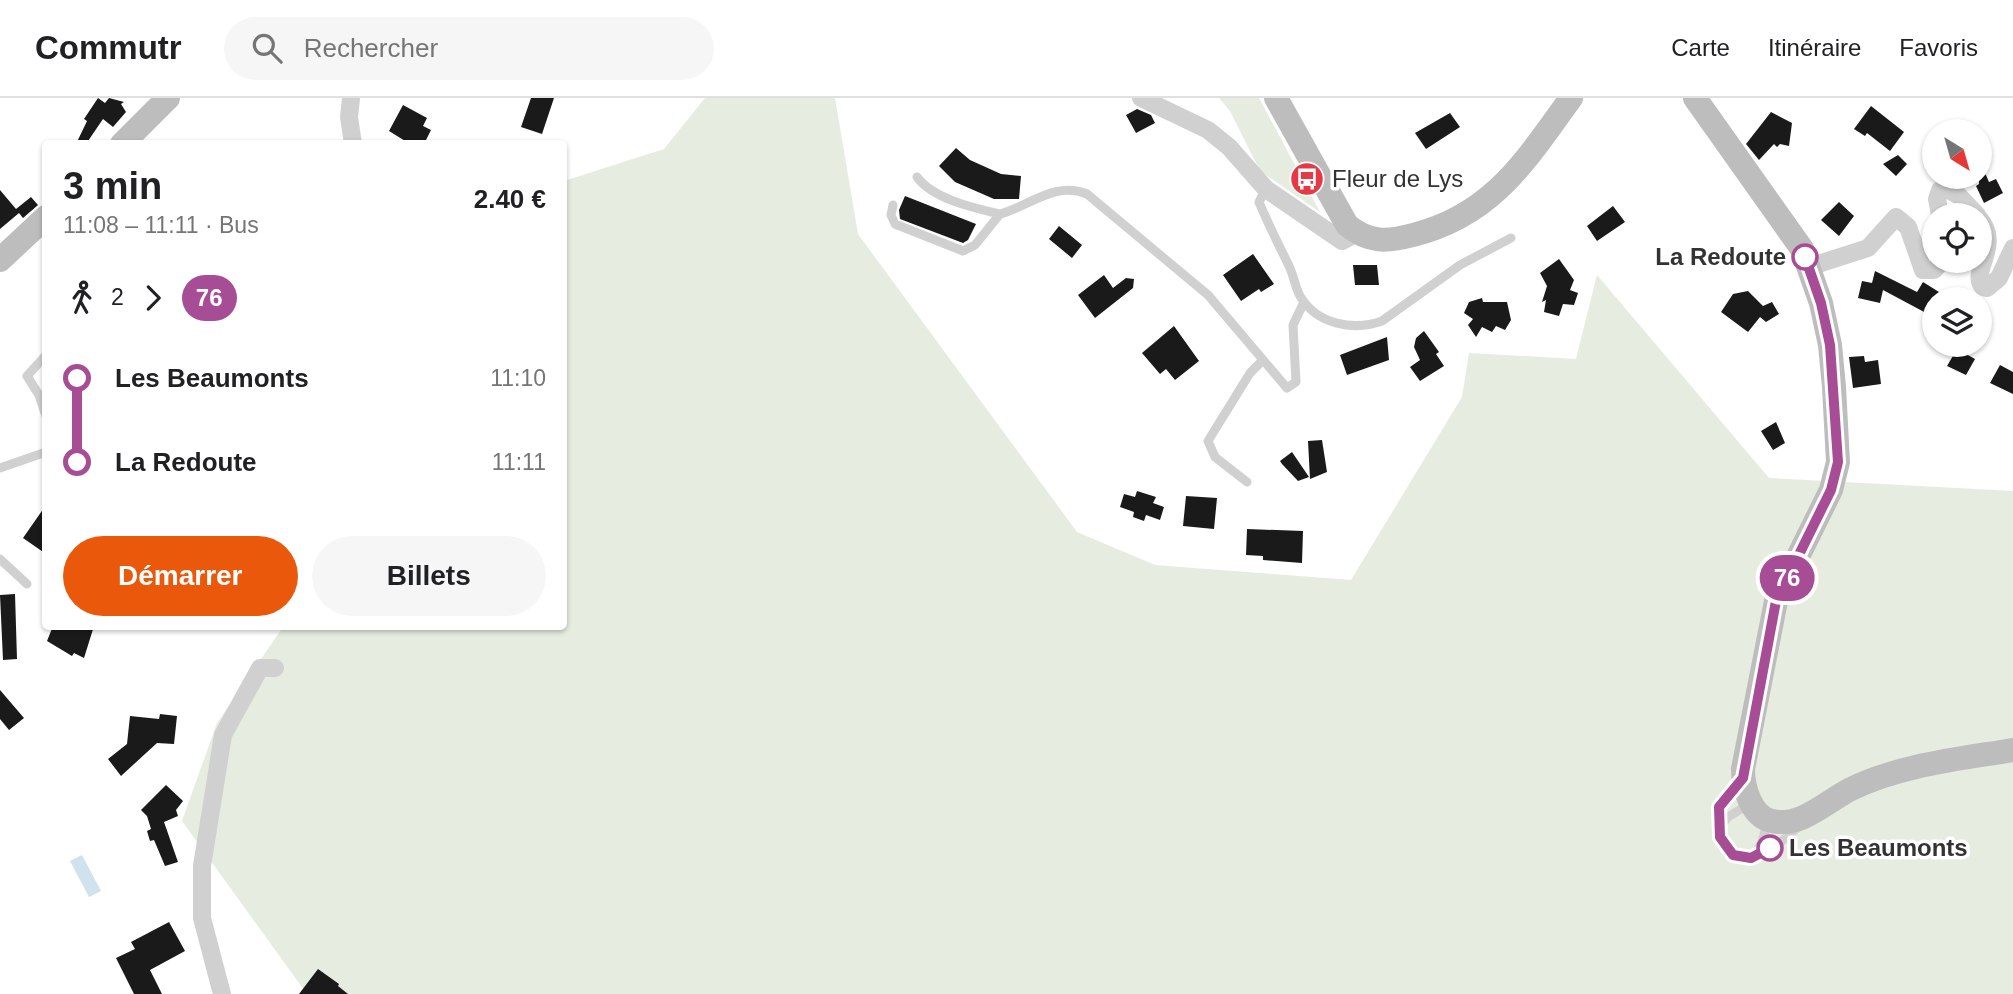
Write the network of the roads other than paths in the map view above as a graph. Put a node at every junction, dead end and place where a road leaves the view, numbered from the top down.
1 (168, 98) edge
2 (351, 98) edge
3 (1141, 98) edge
4 (1276, 98) edge
5 (1571, 98) edge
6 (1695, 98) edge
7 (126, 140) edge
8 (352, 140) edge
9 (917, 177) dead end
10 (1266, 189) junction
11 (1938, 203) edge
12 (1965, 203) edge
13 (893, 205) dead end
14 (1000, 214) junction
15 (42, 221) edge
16 (1357, 233) junction
17 (1511, 238) dead end
18 (2013, 248) edge
19 (0, 260) edge
20 (1809, 267) junction
21 (1922, 267) edge
22 (1980, 273) edge
23 (1304, 302) junction
24 (42, 359) edge
25 (1263, 360) junction
26 (42, 393) edge
27 (42, 453) edge
28 (0, 468) edge
29 (1247, 482) dead end
30 (0, 559) edge
31 (27, 584) dead end
32 (275, 668) dead end
33 (2013, 750) edge
34 (1743, 778) junction
35 (1816, 810) junction
36 (1759, 811) junction
37 (1720, 827) junction
38 (1751, 858) junction
39 (222, 994) edge

1 - 7 street
2 - 8 street
3 - 10 street
4 - 16 street
5 - 16 street
6 - 20 street
9 - 14 lane
10 - 16 street
10 - 23 lane
11 - 12 street
13 - 14 lane
14 - 25 lane
15 - 19 street
17 - 23 lane
18 - 22 street
20 - 21 street
20 - 34 street
23 - 25 lane
24 - 26 lane
25 - 29 lane
27 - 28 lane
30 - 31 lane
32 - 39 street
33 - 35 street
34 - 36 street
34 - 37 lane
35 - 36 street
35 - 38 lane
36 - 37 lane
36 - 38 lane
37 - 38 lane

